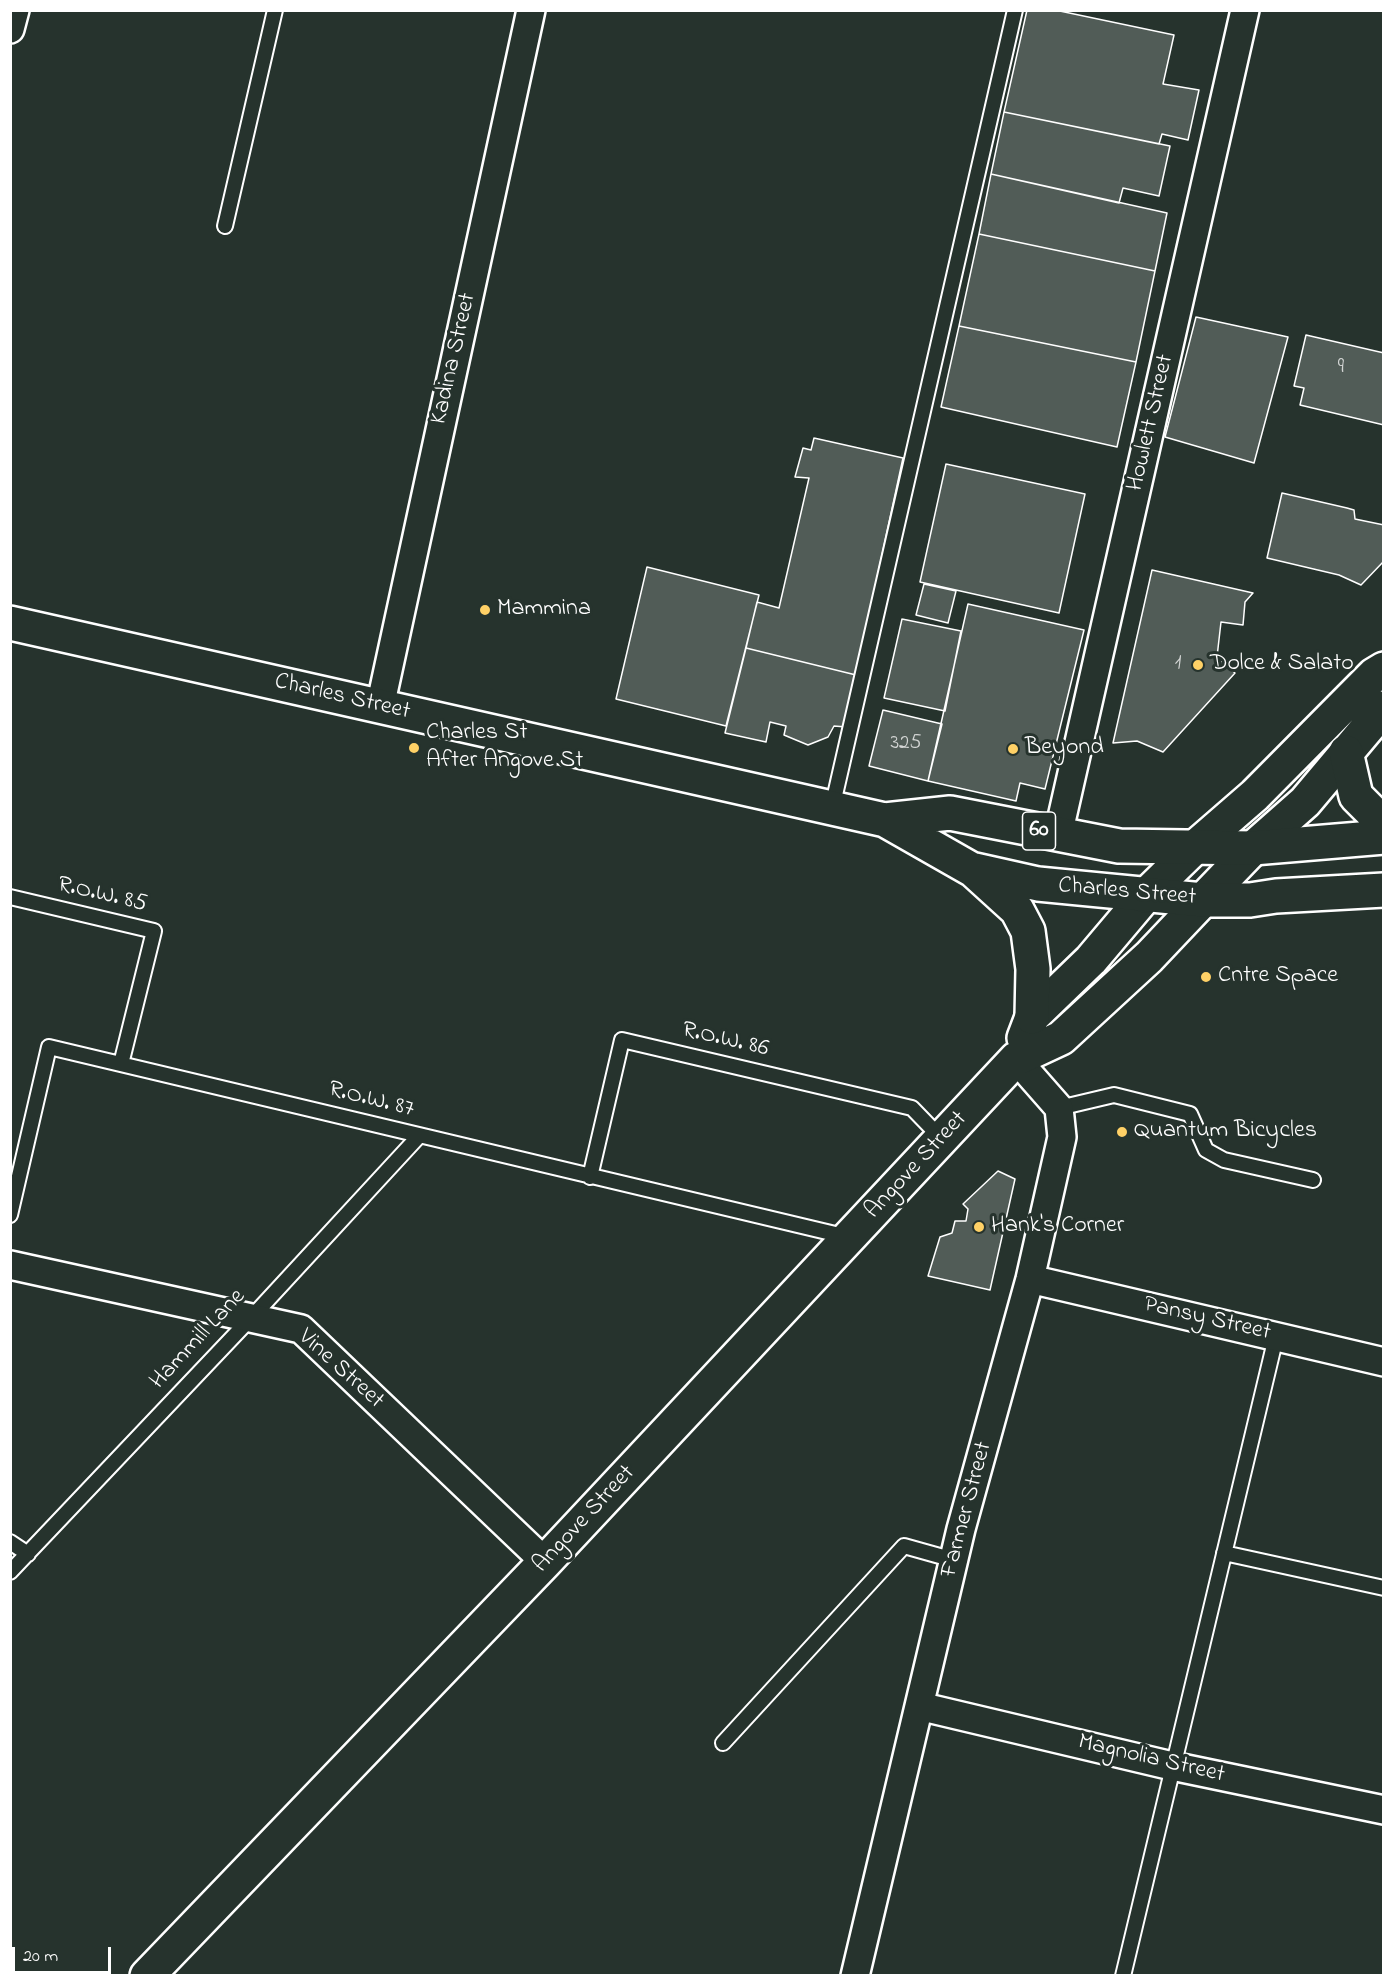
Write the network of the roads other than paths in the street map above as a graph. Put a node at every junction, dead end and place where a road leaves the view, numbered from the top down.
1 (15, 10) edge
2 (275, 10) edge
3 (531, 10) edge
4 (1015, 10) edge
5 (1245, 10) edge
6 (10, 29) edge
7 (225, 226) dead end
8 (10, 622) edge
9 (1383, 669) edge
10 (380, 707) junction
11 (1383, 708) edge
12 (1346, 752) junction
13 (832, 808) junction
14 (885, 820) junction
15 (1383, 825) edge
16 (1058, 835) junction
17 (1383, 837) edge
18 (1194, 848) junction
19 (1253, 848) junction
20 (971, 868) junction
21 (1383, 890) edge
22 (1145, 896) junction
23 (10, 897) edge
24 (1203, 900) junction
25 (1032, 1017) junction
26 (1016, 1059) junction
27 (121, 1064) junction
28 (1059, 1108) junction
29 (419, 1136) junction
30 (942, 1139) junction
31 (590, 1177) junction
32 (1313, 1180) dead end
33 (10, 1215) edge
34 (850, 1238) junction
35 (10, 1265) edge
36 (1030, 1279) junction
37 (251, 1318) junction
38 (1276, 1337) junction
39 (1383, 1362) edge
40 (10, 1542) edge
41 (1224, 1553) junction
42 (28, 1554) junction
43 (954, 1560) junction
44 (545, 1563) junction
45 (10, 1572) edge
46 (1383, 1588) edge
47 (919, 1706) junction
48 (723, 1743) dead end
49 (1172, 1766) junction
50 (1383, 1810) edge
51 (147, 1976) edge
52 (855, 1976) edge
53 (1123, 1976) edge

1 - 6 street
2 - 7 lane
3 - 10 street, Kadina Street
4 - 13 lane
5 - 16 street, Howlett Street
8 - 10 main road, Charles Street / 60
9 - 18 main road, Angove Street
10 - 13 main road, Charles Street / 60
11 - 12 main road, Angove Street
12 - 15 main road
12 - 19 main road, Angove Street
13 - 14 main road, Charles Street / 60
14 - 16 main road, Charles Street / 60
14 - 20 main road, Charles Street / 60
16 - 18 main road, Charles Street / 60
17 - 19 main road, Charles Street / 60
18 - 19 main road, Charles Street / 60
18 - 22 main road, Angove Street
19 - 24 main road, Angove Street
20 - 22 main road, Charles Street / 60
20 - 25 main road
21 - 24 main road, Charles Street / 60
22 - 24 main road, Charles Street / 60
22 - 25 main road, Angove Street
23 - 27 lane, R.O.W. 85
24 - 26 main road, Angove Street
25 - 26 main road, Angove Street
26 - 28 street
26 - 30 main road, Angove Street
27 - 29 lane, R.O.W. 87
27 - 33 lane, R.O.W. 87
28 - 32 lane
28 - 36 street, Farmer Street
29 - 31 lane, R.O.W. 87
29 - 37 lane, Hammill Lane
30 - 31 lane, R.O.W. 86
30 - 34 main road, Angove Street
31 - 34 lane, R.O.W. 87
34 - 44 main road, Angove Street
35 - 37 street, Vine Street
36 - 38 street, Pansy Street
36 - 43 street, Farmer Street
37 - 42 lane, Hammill Lane
37 - 44 street, Vine Street
38 - 39 street, Pansy Street
38 - 41 lane
40 - 42 lane
41 - 46 lane
41 - 49 lane
42 - 45 lane, Hammill Lane
43 - 47 street, Farmer Street
43 - 48 lane
44 - 51 main road, Angove Street
47 - 49 street, Magnolia Street
47 - 52 street, Farmer Street
49 - 50 street, Magnolia Street
49 - 53 lane

